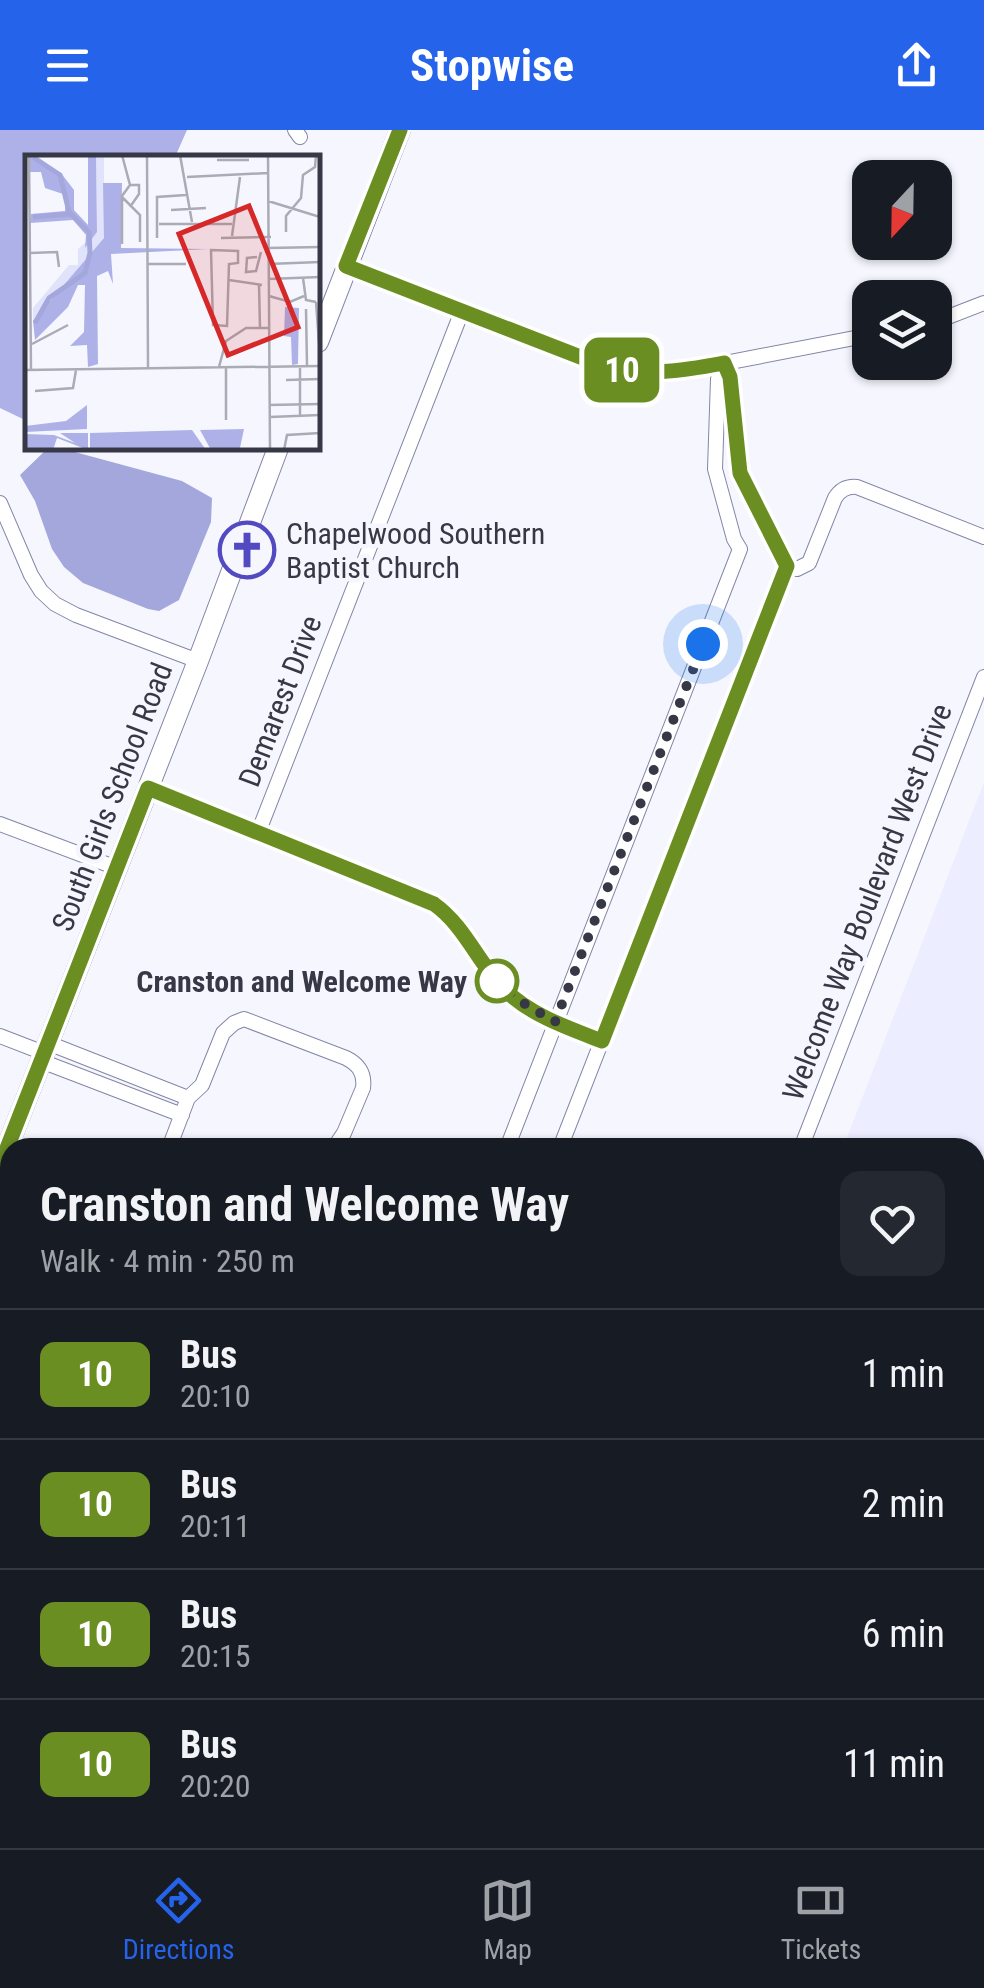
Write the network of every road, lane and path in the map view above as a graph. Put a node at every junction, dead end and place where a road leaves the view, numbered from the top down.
1 (400, 130) edge
2 (346, 266) junction
3 (984, 303) edge
4 (462, 310) junction
5 (952, 315) edge
6 (320, 337) edge
7 (852, 338) edge
8 (724, 363) junction
9 (277, 450) edge
10 (0, 503) edge
11 (984, 536) edge
12 (787, 566) junction
13 (198, 661) junction
14 (984, 677) edge
15 (148, 788) junction
16 (0, 824) edge
17 (258, 833) junction
18 (117, 868) junction
19 (555, 1022) junction
20 (0, 1036) edge
21 (602, 1041) junction
22 (44, 1052) junction
23 (188, 1098) junction
24 (182, 1115) junction
25 (11, 1138) edge
26 (173, 1138) edge
27 (341, 1138) edge
28 (510, 1138) edge
29 (564, 1138) edge
30 (806, 1138) edge

1 - 2 main road
2 - 4 street
2 - 6 main road
3 - 5 street
4 - 8 street
4 - 17 street, Demarest Drive
7 - 8 street
8 - 12 street
8 - 19 street
9 - 13 main road, South Girls School Road
10 - 13 street
11 - 12 street
12 - 21 street
13 - 15 main road, South Girls School Road
14 - 30 street, Welcome Way Boulevard West Drive
15 - 17 street
15 - 18 main road, South Girls School Road
16 - 18 street
17 - 19 street
18 - 22 main road, South Girls School Road
19 - 21 street
19 - 28 street
20 - 22 street
21 - 29 street
22 - 23 street
22 - 24 street
22 - 25 main road, South Girls School Road
23 - 24 street
23 - 27 street
24 - 26 street

